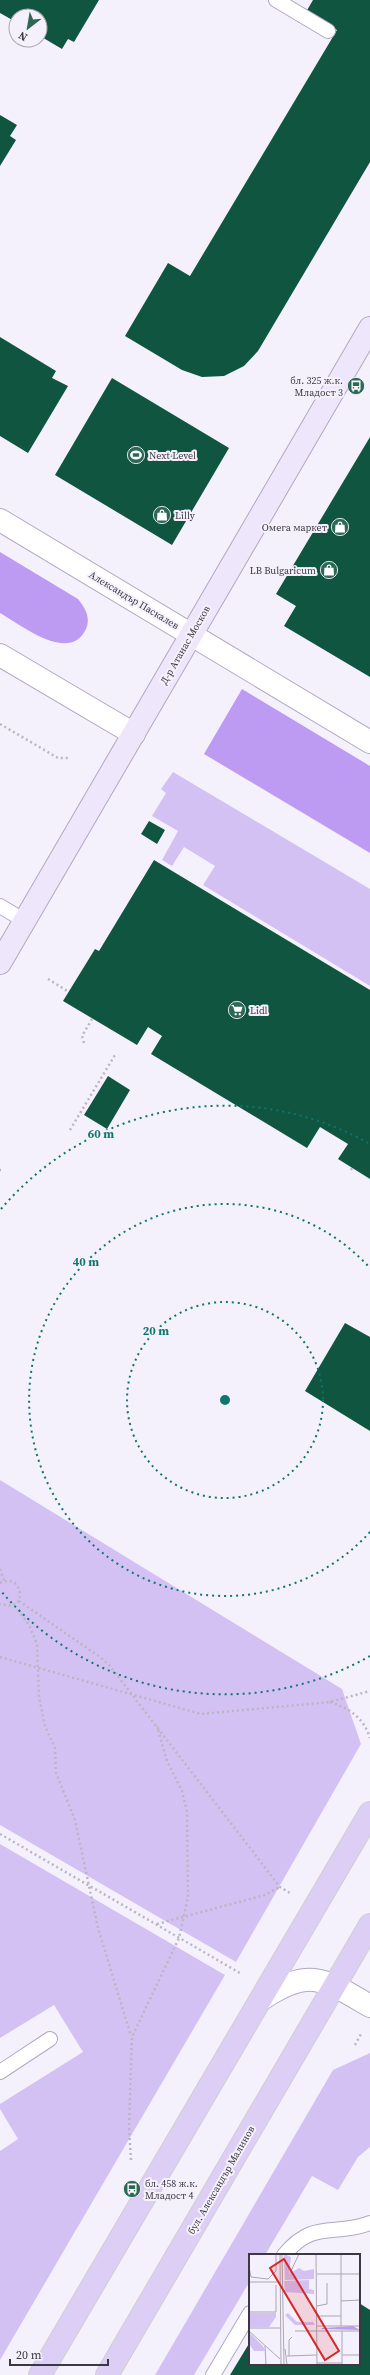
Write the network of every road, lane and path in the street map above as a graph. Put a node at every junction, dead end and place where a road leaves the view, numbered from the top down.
1 (276, 0) edge
2 (293, 4) edge
3 (328, 30) dead end
4 (370, 328) edge
5 (0, 520) edge
6 (191, 635) junction
7 (0, 655) edge
8 (0, 724) edge
9 (134, 734) junction
10 (370, 742) edge
11 (70, 758) dead end
12 (0, 906) edge
13 (25, 921) junction
14 (0, 963) edge
15 (48, 979) dead end
16 (69, 992) dead end
17 (92, 1019) dead end
18 (84, 1043) dead end
19 (115, 1055) dead end
20 (70, 1130) dead end
21 (0, 1569) edge
22 (4, 1581) junction
23 (0, 1583) edge
24 (18, 1601) junction
25 (0, 1604) edge
26 (18, 1610) dead end
27 (0, 1657) edge
28 (38, 1668) junction
29 (370, 1691) edge
30 (133, 1695) junction
31 (330, 1702) junction
32 (157, 1726) junction
33 (370, 1738) edge
34 (370, 1813) edge
35 (0, 1834) edge
36 (89, 1886) junction
37 (280, 1887) junction
38 (287, 1891) dead end
39 (185, 1917) junction
40 (156, 1925) junction
41 (370, 1925) edge
42 (179, 1938) junction
43 (240, 1973) dead end
44 (334, 1985) junction
45 (262, 2000) junction
46 (370, 2006) edge
47 (360, 2034) dead end
48 (132, 2037) junction
49 (50, 2040) dead end
50 (355, 2046) dead end
51 (0, 2072) edge
52 (131, 2160) dead end
53 (370, 2223) edge
54 (285, 2254) edge
55 (249, 2315) edge
56 (40, 2375) edge
57 (107, 2375) edge
58 (213, 2375) edge

1 - 2 lane
2 - 3 lane
4 - 6 street, Д-р Атанас Москов
5 - 6 street, Александър Паскалев
6 - 9 street, Д-р Атанас Москов
6 - 10 street, Александър Паскалев
7 - 9 street
8 - 11 path
9 - 13 street, Д-р Атанас Москов
12 - 13 lane
13 - 14 street, Д-р Атанас Москов
15 - 16 path
17 - 18 path
19 - 20 path
21 - 22 path
22 - 23 path
22 - 24 path
24 - 25 path
24 - 30 path
26 - 28 path
27 - 28 path
28 - 30 path
28 - 36 path
29 - 31 path
30 - 31 path
30 - 32 path
31 - 33 path
32 - 37 path
32 - 39 path
34 - 45 main road
35 - 36 path
36 - 40 path
36 - 48 path
37 - 38 path
37 - 39 path
39 - 40 path
39 - 42 path
40 - 42 path
41 - 44 main road, бул. Александър Малинов
42 - 43 path
42 - 48 path
44 - 45 street
44 - 46 street
44 - 57 main road, бул. Александър Малинов
45 - 56 main road
47 - 50 path
48 - 52 path
49 - 51 lane
53 - 54 lane
55 - 58 lane

